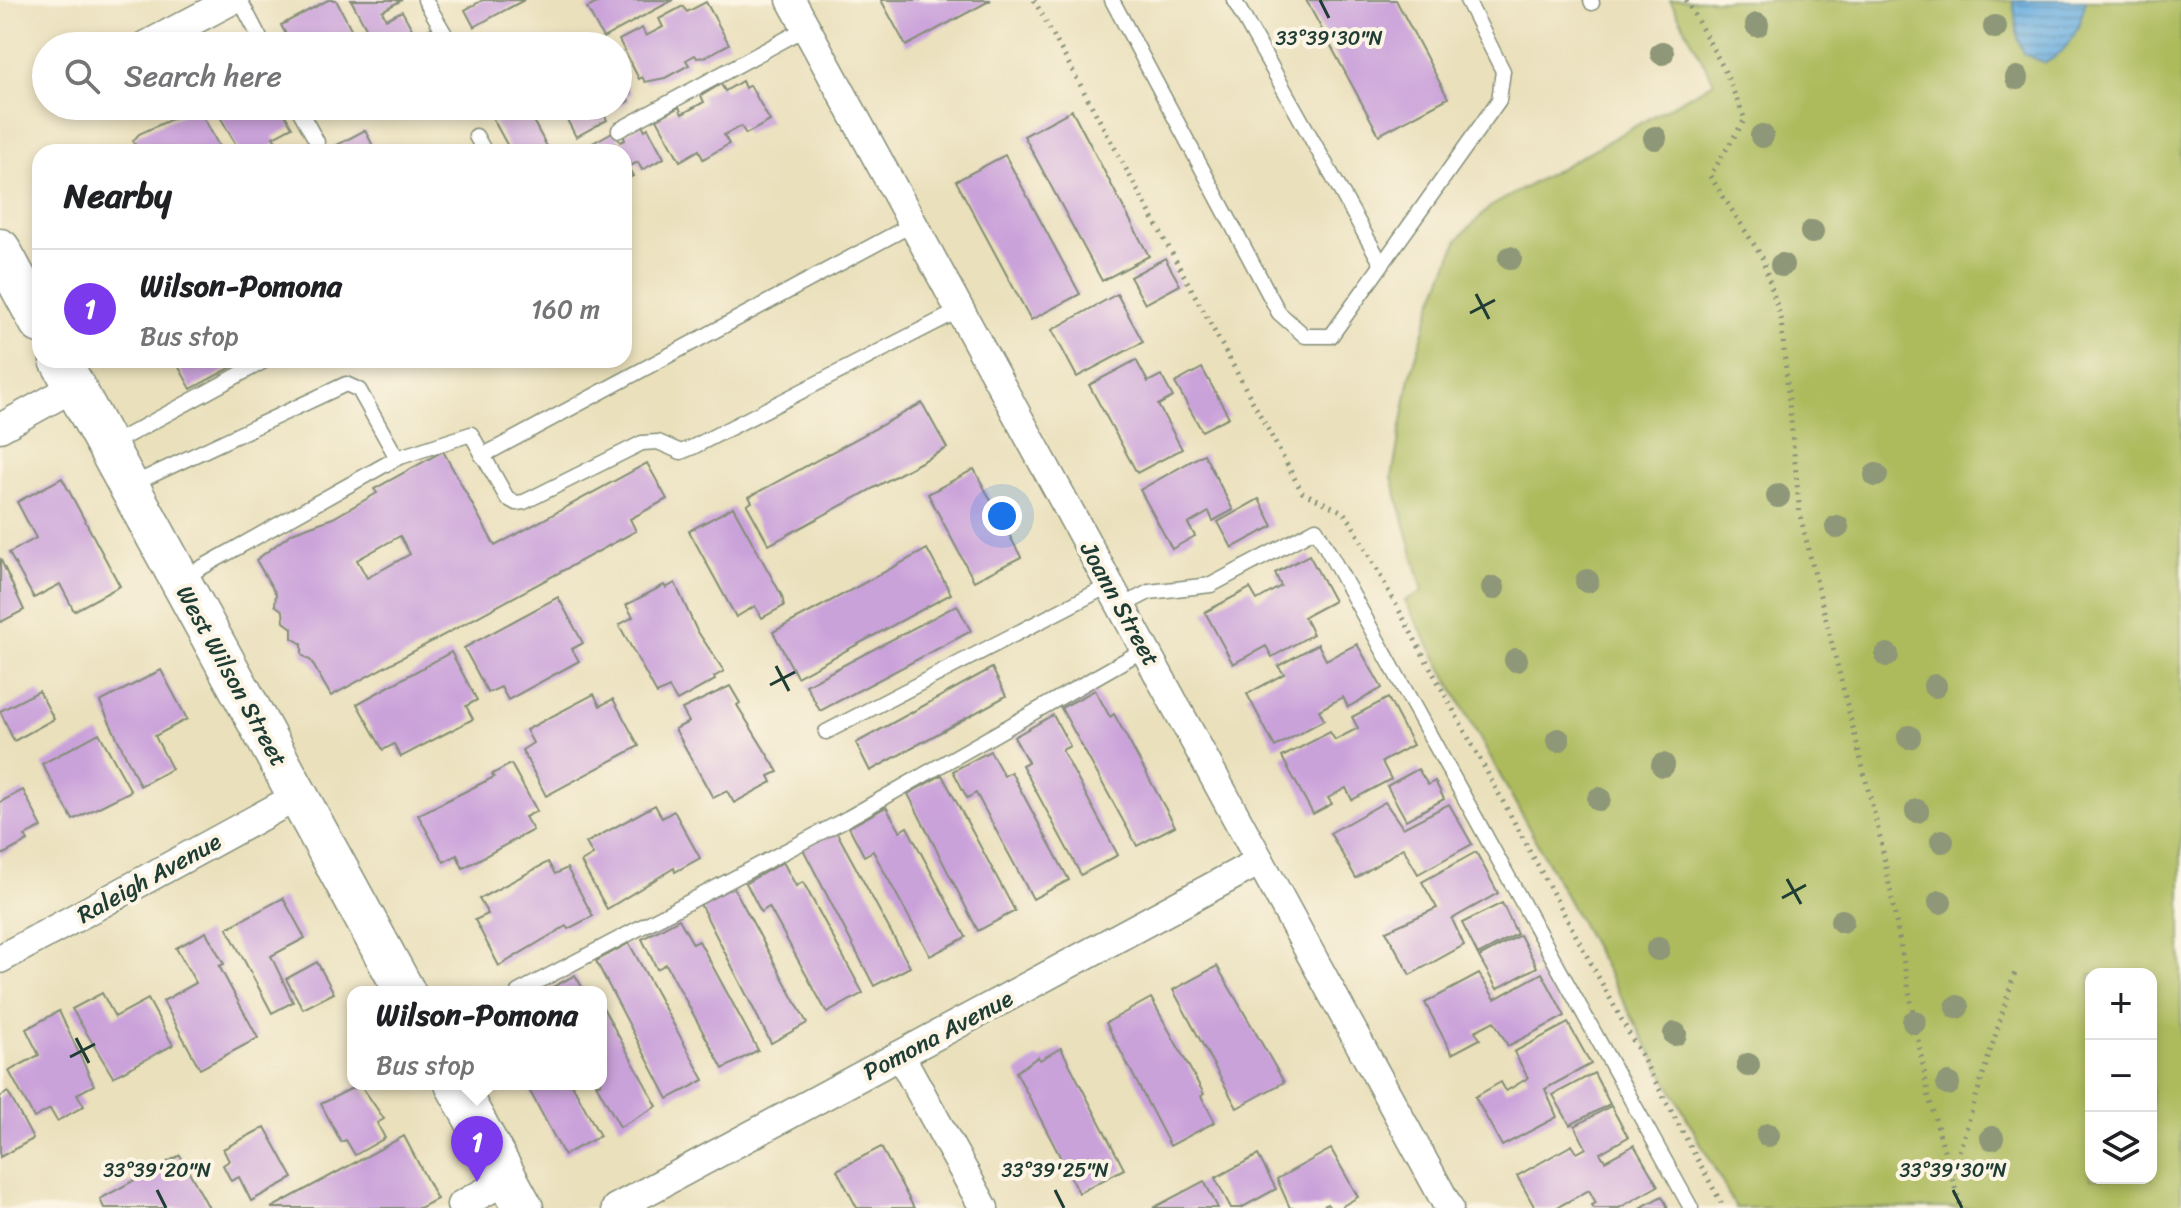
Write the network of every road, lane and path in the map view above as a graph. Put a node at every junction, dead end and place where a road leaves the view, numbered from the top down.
1 (232, 0) edge
2 (240, 0) edge
3 (425, 0) edge
4 (791, 0) edge
5 (1112, 0) edge
6 (1234, 0) edge
7 (1467, 0) edge
8 (1686, 0) edge
9 (806, 28) junction
10 (171, 32) edge
11 (257, 32) edge
12 (444, 32) edge
13 (305, 120) edge
14 (619, 130) dead end
15 (476, 136) dead end
16 (317, 142) dead end
17 (480, 144) edge
18 (913, 224) junction
19 (0, 249) edge
20 (1381, 263) junction
21 (32, 308) edge
22 (960, 310) junction
23 (251, 368) edge
24 (67, 373) edge
25 (0, 428) edge
26 (107, 446) junction
27 (482, 456) junction
28 (397, 458) junction
29 (128, 486) junction
30 (180, 580) junction
31 (1116, 596) junction
32 (1145, 649) junction
33 (826, 732) dead end
34 (298, 796) junction
35 (1260, 861) junction
36 (0, 959) edge
37 (2015, 972) dead end
38 (402, 986) edge
39 (529, 986) edge
40 (900, 1055) junction
41 (458, 1090) edge
42 (1951, 1175) junction
43 (515, 1194) edge
44 (458, 1207) edge
45 (616, 1208) edge
46 (984, 1208) edge
47 (1449, 1208) edge
48 (1691, 1208) edge
49 (1961, 1208) edge

1 - 10 street
2 - 11 lane
3 - 12 lane
4 - 9 street, Joann Street
5 - 20 lane
6 - 20 lane
7 - 20 lane
8 - 42 path
9 - 14 lane
9 - 18 street, Joann Street
13 - 16 lane
15 - 17 lane
18 - 22 street, Joann Street
18 - 27 lane
19 - 21 street
22 - 27 lane
22 - 31 street, Joann Street
23 - 26 lane
24 - 25 street
24 - 26 street, West Wilson Street
26 - 29 street, West Wilson Street
27 - 28 lane
28 - 29 lane
28 - 30 lane
29 - 30 street, West Wilson Street
30 - 34 street, West Wilson Street
31 - 32 street, Joann Street
31 - 33 lane
31 - 48 lane
32 - 35 street, Joann Street
32 - 39 lane
34 - 36 street, Raleigh Avenue
34 - 38 street, West Wilson Street
35 - 40 street, Pomona Avenue
35 - 47 street, Joann Street
37 - 42 path
40 - 45 street, Pomona Avenue
40 - 46 street
41 - 43 street
42 - 49 path
43 - 44 street

